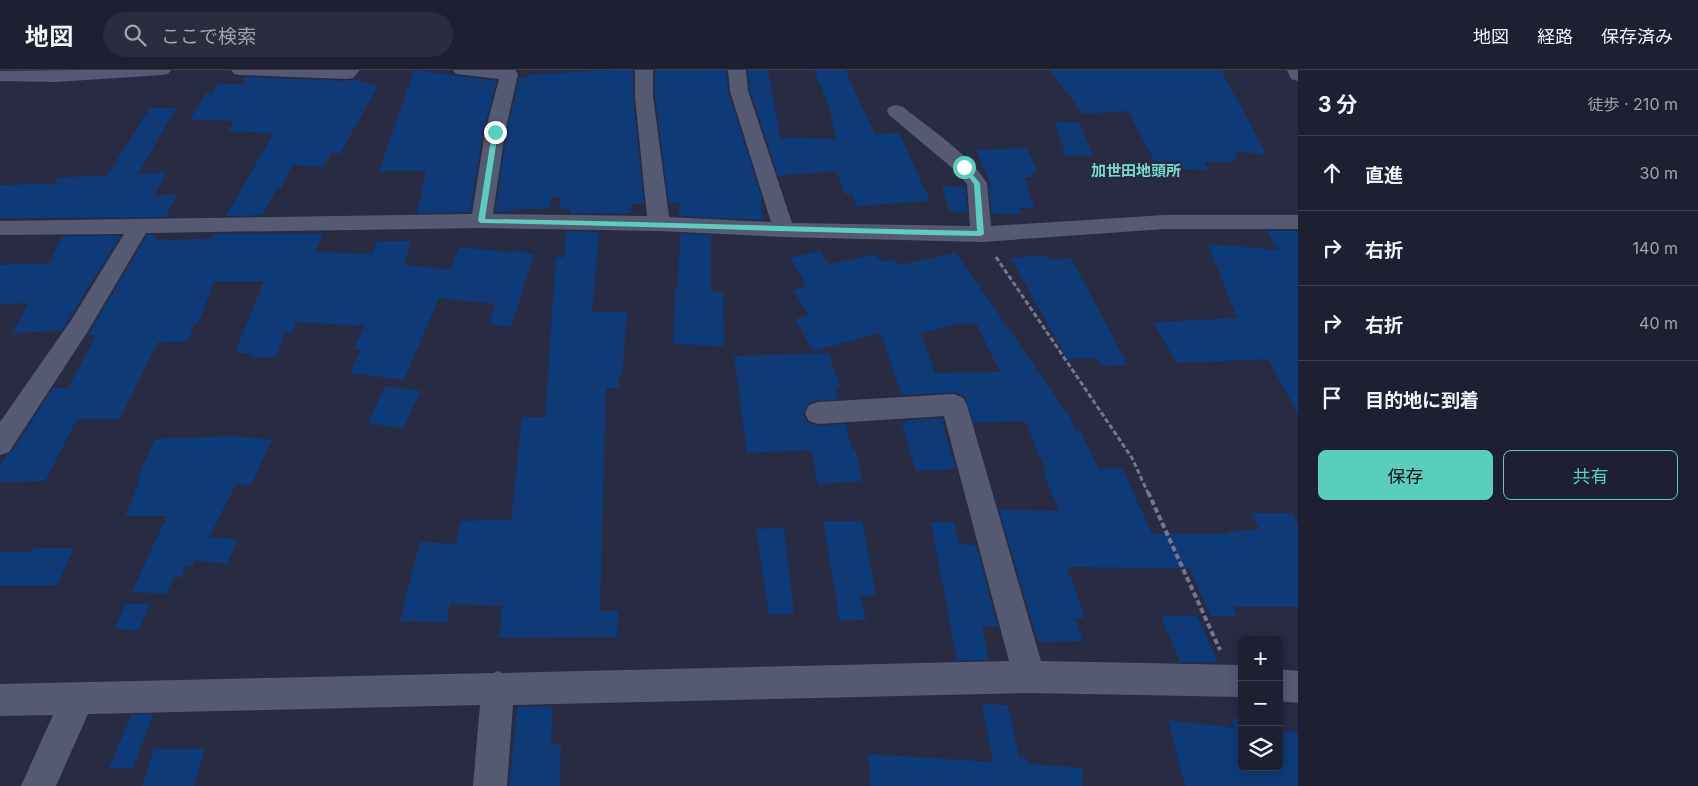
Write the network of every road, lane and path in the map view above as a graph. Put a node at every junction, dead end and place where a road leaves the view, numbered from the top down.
1 (162, 70) edge
2 (240, 70) edge
3 (351, 70) edge
4 (462, 70) edge
5 (644, 70) edge
6 (737, 70) edge
7 (1296, 70) edge
8 (1298, 75) edge
9 (0, 76) edge
10 (896, 111) dead end
11 (481, 221) junction
12 (1298, 222) edge
13 (658, 224) junction
14 (138, 226) junction
15 (0, 228) edge
16 (784, 230) junction
17 (981, 234) junction
18 (818, 413) dead end
19 (0, 444) edge
20 (1029, 677) junction
21 (1238, 680) edge
22 (1283, 685) edge
23 (1298, 687) edge
24 (498, 688) junction
25 (78, 699) junction
26 (0, 700) edge
27 (38, 786) edge
28 (490, 786) edge

1 - 9 street
2 - 3 street
4 - 11 street
5 - 13 street
6 - 16 street
7 - 8 street
10 - 17 street
11 - 13 street
11 - 14 street
12 - 17 street
13 - 16 street
14 - 15 street
14 - 19 street
16 - 17 street
17 - 21 path
18 - 20 street
20 - 21 street
20 - 24 street
22 - 23 street
24 - 25 street
24 - 28 street
25 - 26 street
25 - 27 street

